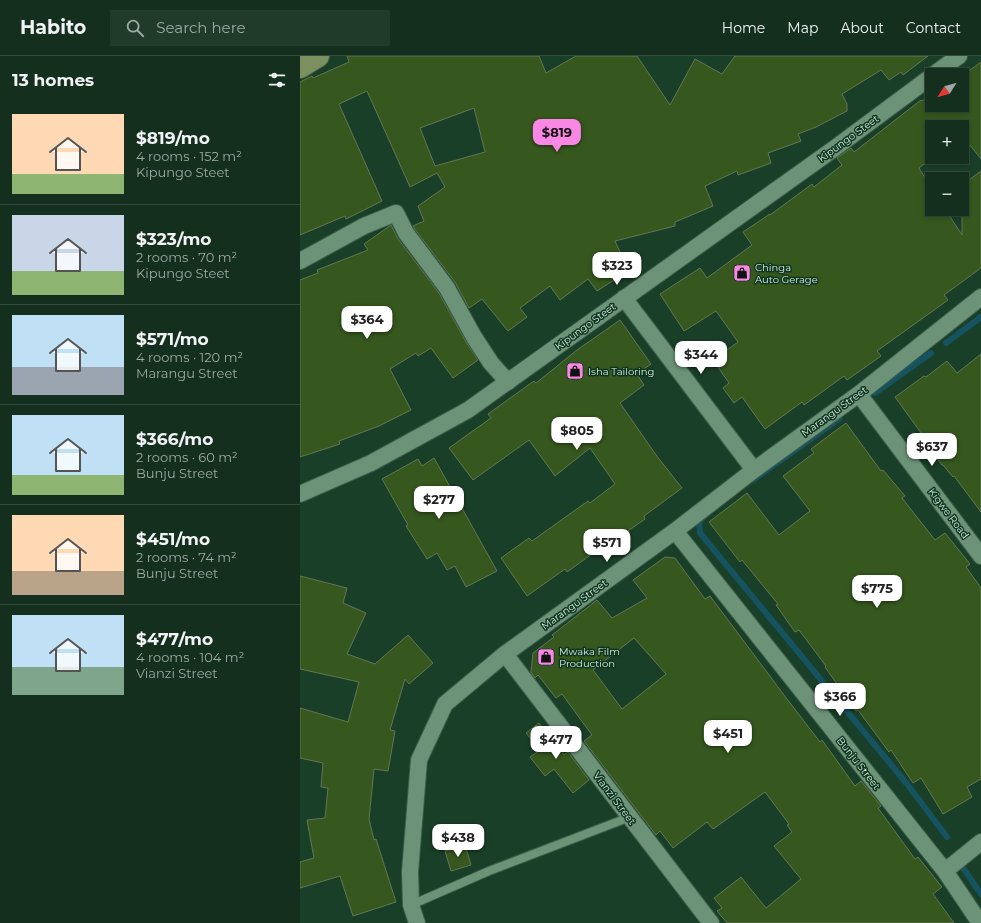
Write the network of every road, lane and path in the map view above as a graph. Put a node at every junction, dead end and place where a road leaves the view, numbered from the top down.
1 (318, 56) edge
2 (959, 56) edge
3 (300, 67) edge
4 (943, 68) edge
5 (925, 82) edge
6 (300, 261) edge
7 (981, 297) edge
8 (624, 298) junction
9 (508, 382) junction
10 (859, 394) junction
11 (754, 470) junction
12 (300, 494) edge
13 (674, 531) junction
14 (981, 556) edge
15 (505, 654) junction
16 (630, 817) junction
17 (981, 842) edge
18 (945, 871) junction
19 (411, 905) junction
20 (417, 923) edge
21 (711, 923) edge
22 (980, 923) edge

1 - 3 street
2 - 4 street, Kipungo Steet
5 - 8 street, Kipungo Steet
6 - 9 street
7 - 10 street, Marangu Street
8 - 9 street, Kipungo Steet
8 - 11 street
9 - 12 street, Kipungo Steet
10 - 11 street, Marangu Street
10 - 14 street, Kigwe Road
11 - 13 street, Marangu Street
13 - 15 street, Marangu Street
13 - 18 street, Bunju Street
15 - 16 street, Vianzi Street
15 - 19 street, Marangu Street
16 - 19 lane
16 - 21 street, Vianzi Street
17 - 18 street
18 - 22 street, Bunju Street
19 - 20 street, Marangu Street

